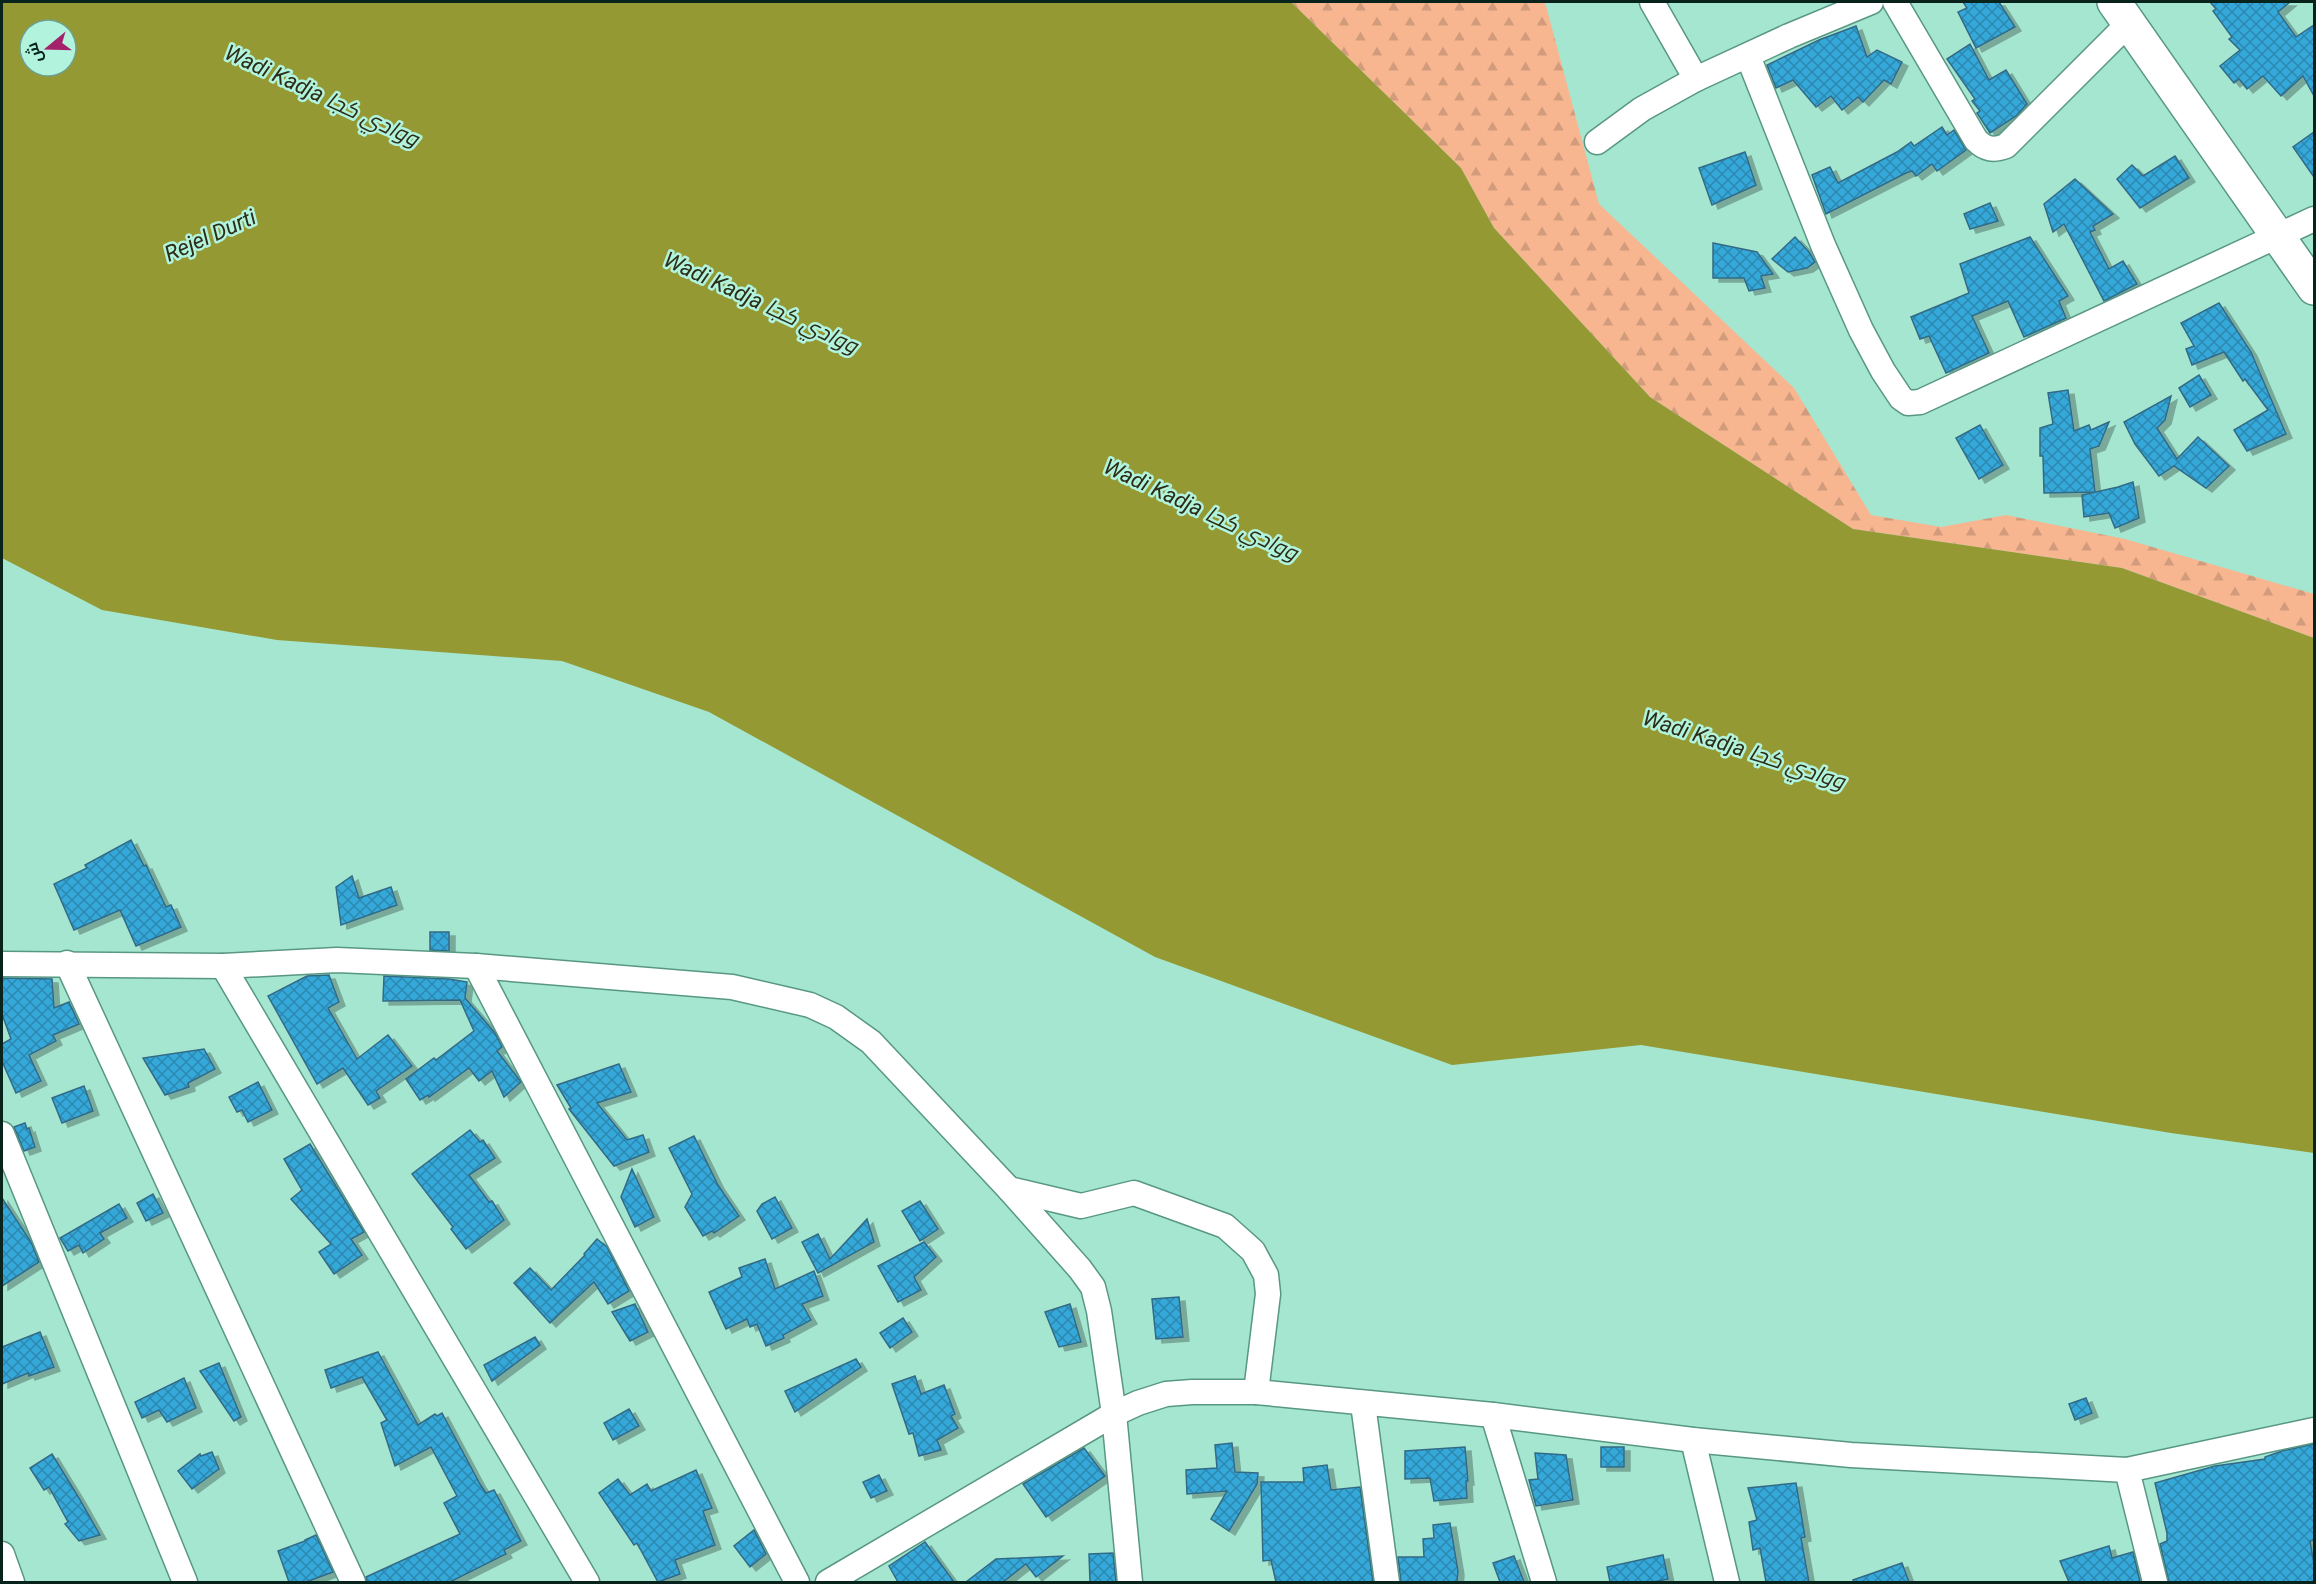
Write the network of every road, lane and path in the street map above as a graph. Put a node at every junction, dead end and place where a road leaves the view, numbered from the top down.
1 (1652, 2) edge
2 (1871, 2) edge
3 (1895, 2) edge
4 (1843, 7) edge
5 (2122, 12) edge
6 (1748, 56) junction
7 (1696, 80) junction
8 (1597, 142) dead end
9 (2314, 219) edge
10 (2280, 236) junction
11 (2314, 288) edge
12 (67, 963) junction
13 (2, 964) edge
14 (223, 966) junction
15 (476, 966) junction
16 (2, 1134) edge
17 (1009, 1189) junction
18 (1256, 1392) junction
19 (1363, 1404) junction
20 (1114, 1414) junction
21 (1492, 1415) junction
22 (2314, 1430) edge
23 (1694, 1440) junction
24 (2127, 1470) junction
25 (2, 1554) edge
26 (12, 1582) edge
27 (184, 1582) edge
28 (352, 1582) edge
29 (587, 1582) edge
30 (796, 1582) edge
31 (828, 1582) edge
32 (1130, 1582) edge
33 (1387, 1582) edge
34 (1544, 1582) edge
35 (1727, 1582) edge
36 (2155, 1582) edge

1 - 7 street
2 - 4 street
3 - 5 street
4 - 6 street
5 - 10 main road
6 - 7 street
6 - 10 street
7 - 8 street
9 - 10 street
10 - 11 main road
12 - 13 street
12 - 14 street
12 - 28 street
14 - 15 street
14 - 29 street
15 - 17 street
15 - 30 street
16 - 27 street
17 - 18 street
17 - 20 street
18 - 19 street
18 - 20 street
19 - 21 street
19 - 33 street
20 - 31 street
20 - 32 street
21 - 23 street
21 - 34 street
22 - 24 street
23 - 24 street
23 - 35 street
24 - 36 street
25 - 26 street

